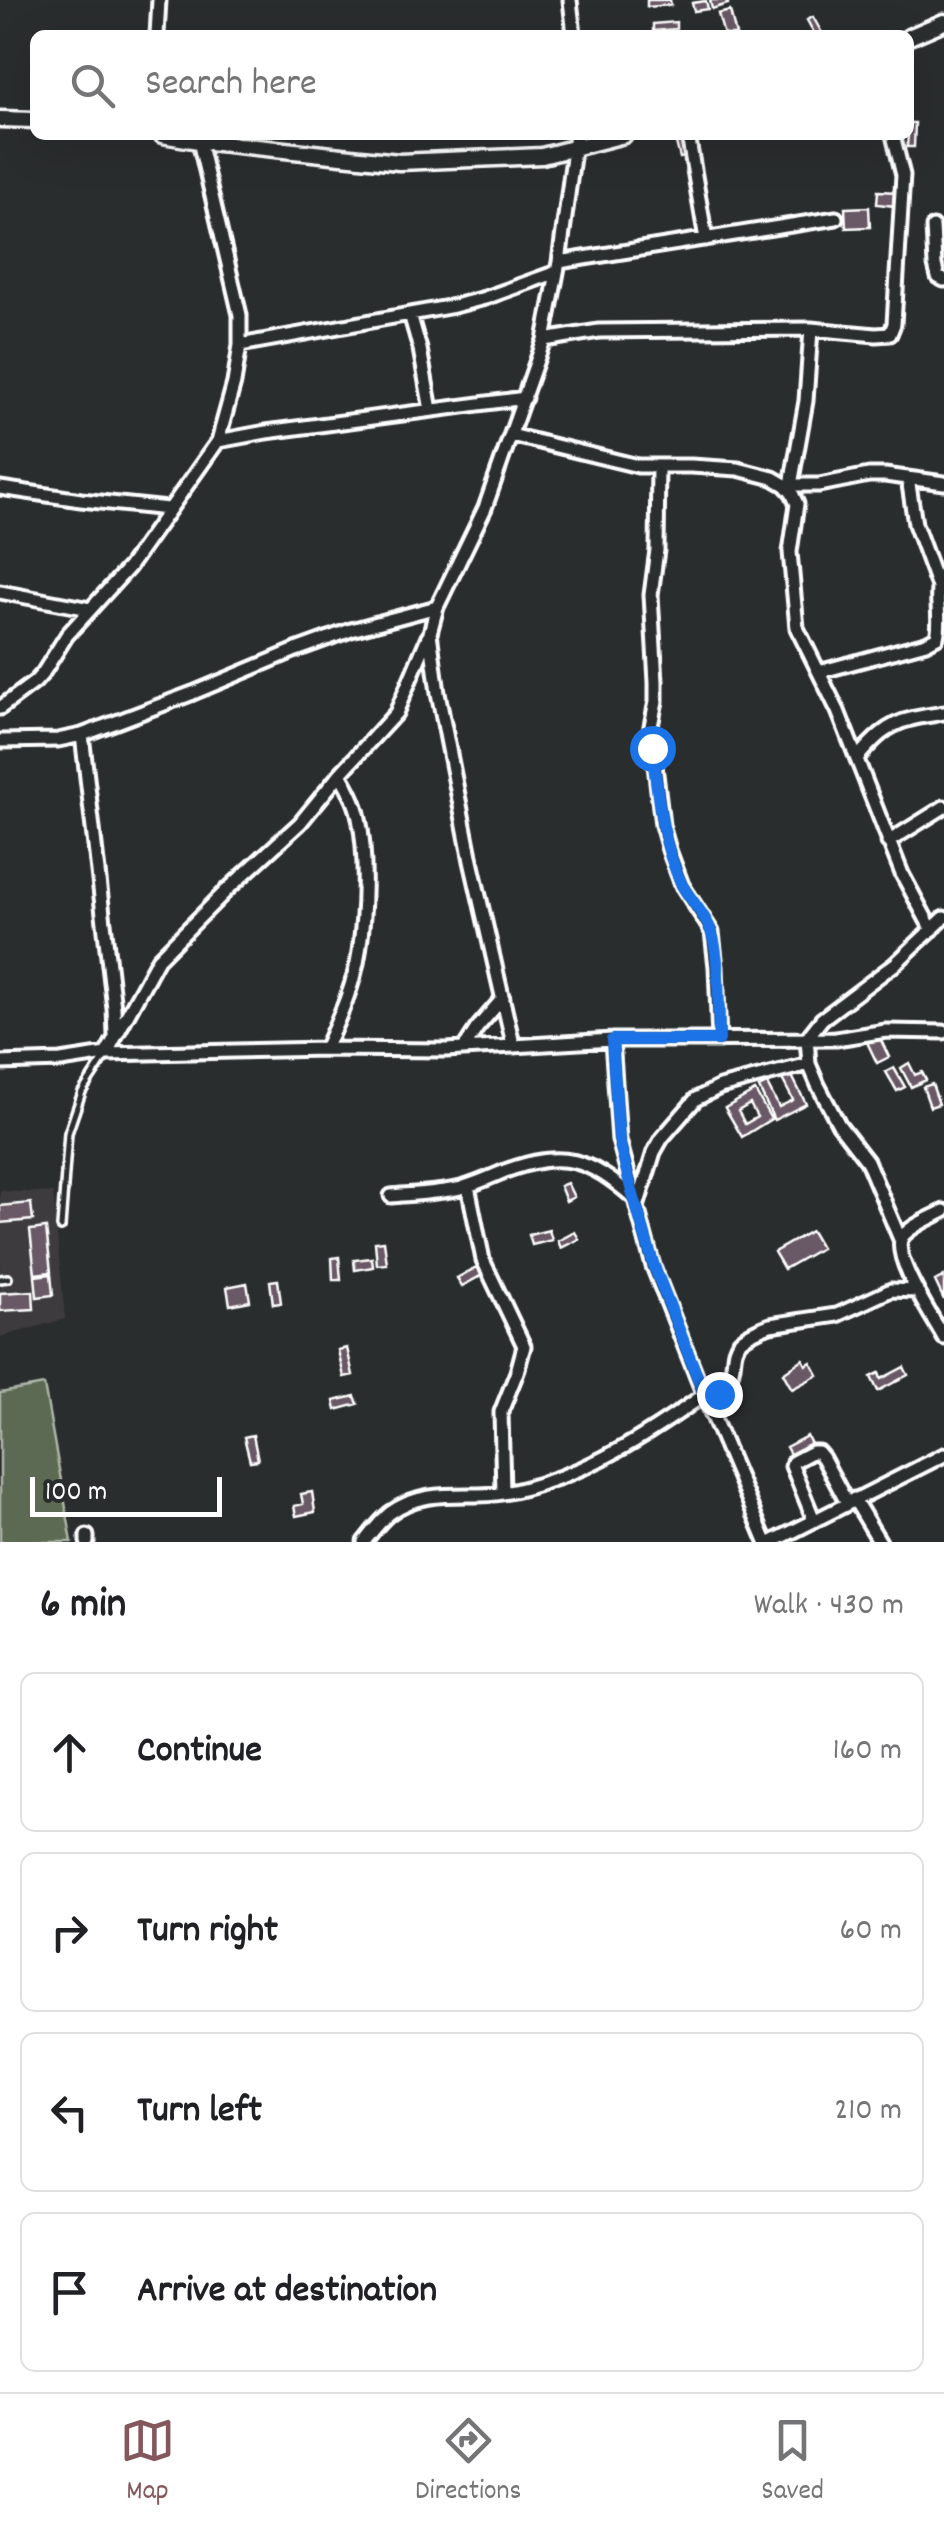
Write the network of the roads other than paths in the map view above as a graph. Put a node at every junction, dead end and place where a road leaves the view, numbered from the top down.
1 (159, 0) edge
2 (570, 0) edge
3 (944, 22) edge
4 (157, 30) edge
5 (573, 30) edge
6 (914, 35) edge
7 (0, 119) edge
8 (30, 120) edge
9 (188, 140) edge
10 (689, 140) edge
11 (895, 140) edge
12 (576, 141) edge
13 (199, 142) junction
14 (836, 218) dead end
15 (933, 227) dead end
16 (706, 239) junction
17 (558, 267) junction
18 (944, 280) edge
19 (410, 314) junction
20 (810, 330) junction
21 (544, 340) junction
22 (240, 345) junction
23 (525, 398) junction
24 (431, 410) junction
25 (510, 435) junction
26 (218, 441) junction
27 (658, 466) junction
28 (908, 478) junction
29 (944, 483) edge
30 (788, 485) junction
31 (0, 488) edge
32 (168, 509) junction
33 (944, 572) edge
34 (937, 584) junction
35 (0, 592) edge
36 (437, 607) junction
37 (90, 609) junction
38 (430, 633) junction
39 (819, 672) junction
40 (0, 708) edge
41 (944, 712) edge
42 (82, 735) junction
43 (0, 741) edge
44 (857, 758) junction
45 (340, 774) junction
46 (944, 807) edge
47 (888, 842) junction
48 (940, 925) edge
49 (503, 998) junction
50 (944, 1032) edge
51 (807, 1038) junction
52 (115, 1040) junction
53 (612, 1040) junction
54 (719, 1040) junction
55 (513, 1044) junction
56 (325, 1048) junction
57 (464, 1048) junction
58 (106, 1054) junction
59 (0, 1062) edge
60 (809, 1064) junction
61 (468, 1186) junction
62 (391, 1196) dead end
63 (635, 1202) junction
64 (944, 1211) edge
65 (61, 1226) dead end
66 (900, 1239) junction
67 (8, 1278) dead end
68 (0, 1279) edge
69 (917, 1291) junction
70 (944, 1338) edge
71 (706, 1400) junction
72 (944, 1455) edge
73 (504, 1492) junction
74 (851, 1501) junction
75 (814, 1520) junction
76 (364, 1542) edge
77 (769, 1542) edge
78 (880, 1542) edge

1 - 4 street
2 - 5 street
3 - 6 street
7 - 8 street
9 - 13 street
10 - 16 street
11 - 20 street
12 - 13 street
12 - 17 street
13 - 22 street
14 - 16 street
15 - 18 street
16 - 17 street
17 - 19 street
17 - 21 street
19 - 22 street
19 - 24 street
20 - 21 street
20 - 30 street
21 - 23 street
22 - 26 street
23 - 24 street
23 - 25 street
24 - 26 street
25 - 27 street
25 - 36 street
26 - 32 street
27 - 30 street
27 - 54 street
28 - 29 street
28 - 30 street
28 - 34 street
30 - 39 street
31 - 32 street
32 - 37 street
33 - 34 street
34 - 39 street
35 - 37 street
36 - 38 street
36 - 42 street
37 - 40 street
38 - 45 street
38 - 49 street
39 - 44 street
41 - 44 street
42 - 43 street
42 - 52 street
44 - 47 street
45 - 52 street
45 - 56 street
46 - 47 street
47 - 48 street
48 - 51 street
49 - 55 street
49 - 57 street
50 - 51 street
51 - 54 street
51 - 60 street
52 - 58 street
53 - 54 street
53 - 55 street
53 - 63 street
55 - 57 street
56 - 57 street
56 - 58 street
58 - 59 street
58 - 65 lane
60 - 63 street
60 - 66 street
61 - 62 street
61 - 63 street
61 - 73 street
63 - 71 street
64 - 66 street
66 - 69 street
67 - 68 lane
69 - 70 street
69 - 71 street
71 - 73 street
71 - 77 street
72 - 74 street
73 - 76 street
74 - 75 street
74 - 75 street
74 - 78 street
75 - 77 street

